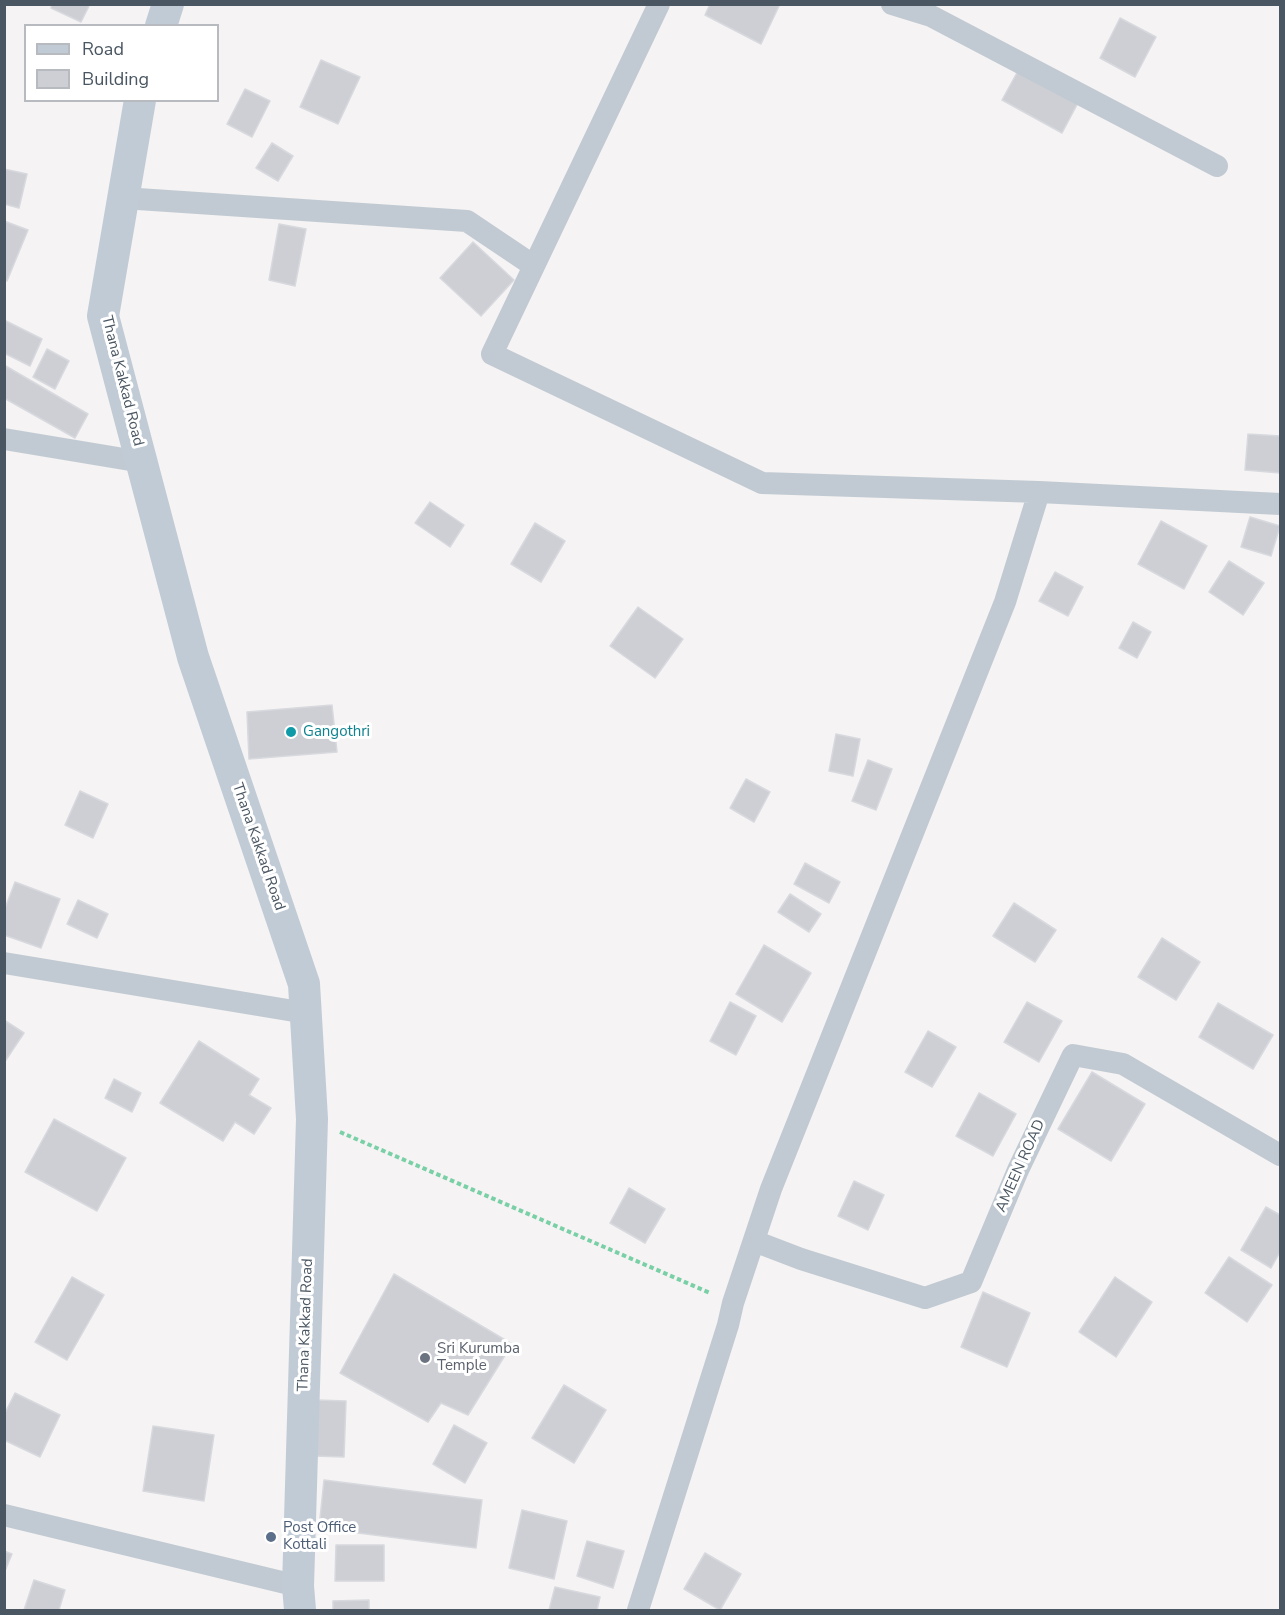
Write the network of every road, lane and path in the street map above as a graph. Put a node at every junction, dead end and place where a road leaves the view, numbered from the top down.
1 (168, 4) edge
2 (659, 4) edge
3 (892, 4) edge
4 (162, 24) edge
5 (140, 102) edge
6 (1217, 166) dead end
7 (123, 198) junction
8 (534, 266) junction
9 (4, 439) edge
10 (142, 462) junction
11 (1039, 492) junction
12 (1281, 504) edge
13 (4, 963) edge
14 (306, 1013) junction
15 (312, 1119) junction
16 (1281, 1155) edge
17 (754, 1241) junction
18 (733, 1303) junction
19 (4, 1515) edge
20 (299, 1598) edge
21 (638, 1611) edge

1 - 4 main road
2 - 8 street
3 - 6 street
5 - 7 main road, Thana Kakkad Road
7 - 8 street
7 - 10 main road, Thana Kakkad Road
8 - 11 street
9 - 10 street
10 - 14 main road, Thana Kakkad Road
11 - 12 street
11 - 17 street
13 - 14 street
14 - 15 main road, Thana Kakkad Road
15 - 18 path
15 - 20 main road, Thana Kakkad Road
16 - 17 street, AMEEN ROAD
17 - 18 street
18 - 21 street
19 - 20 street

